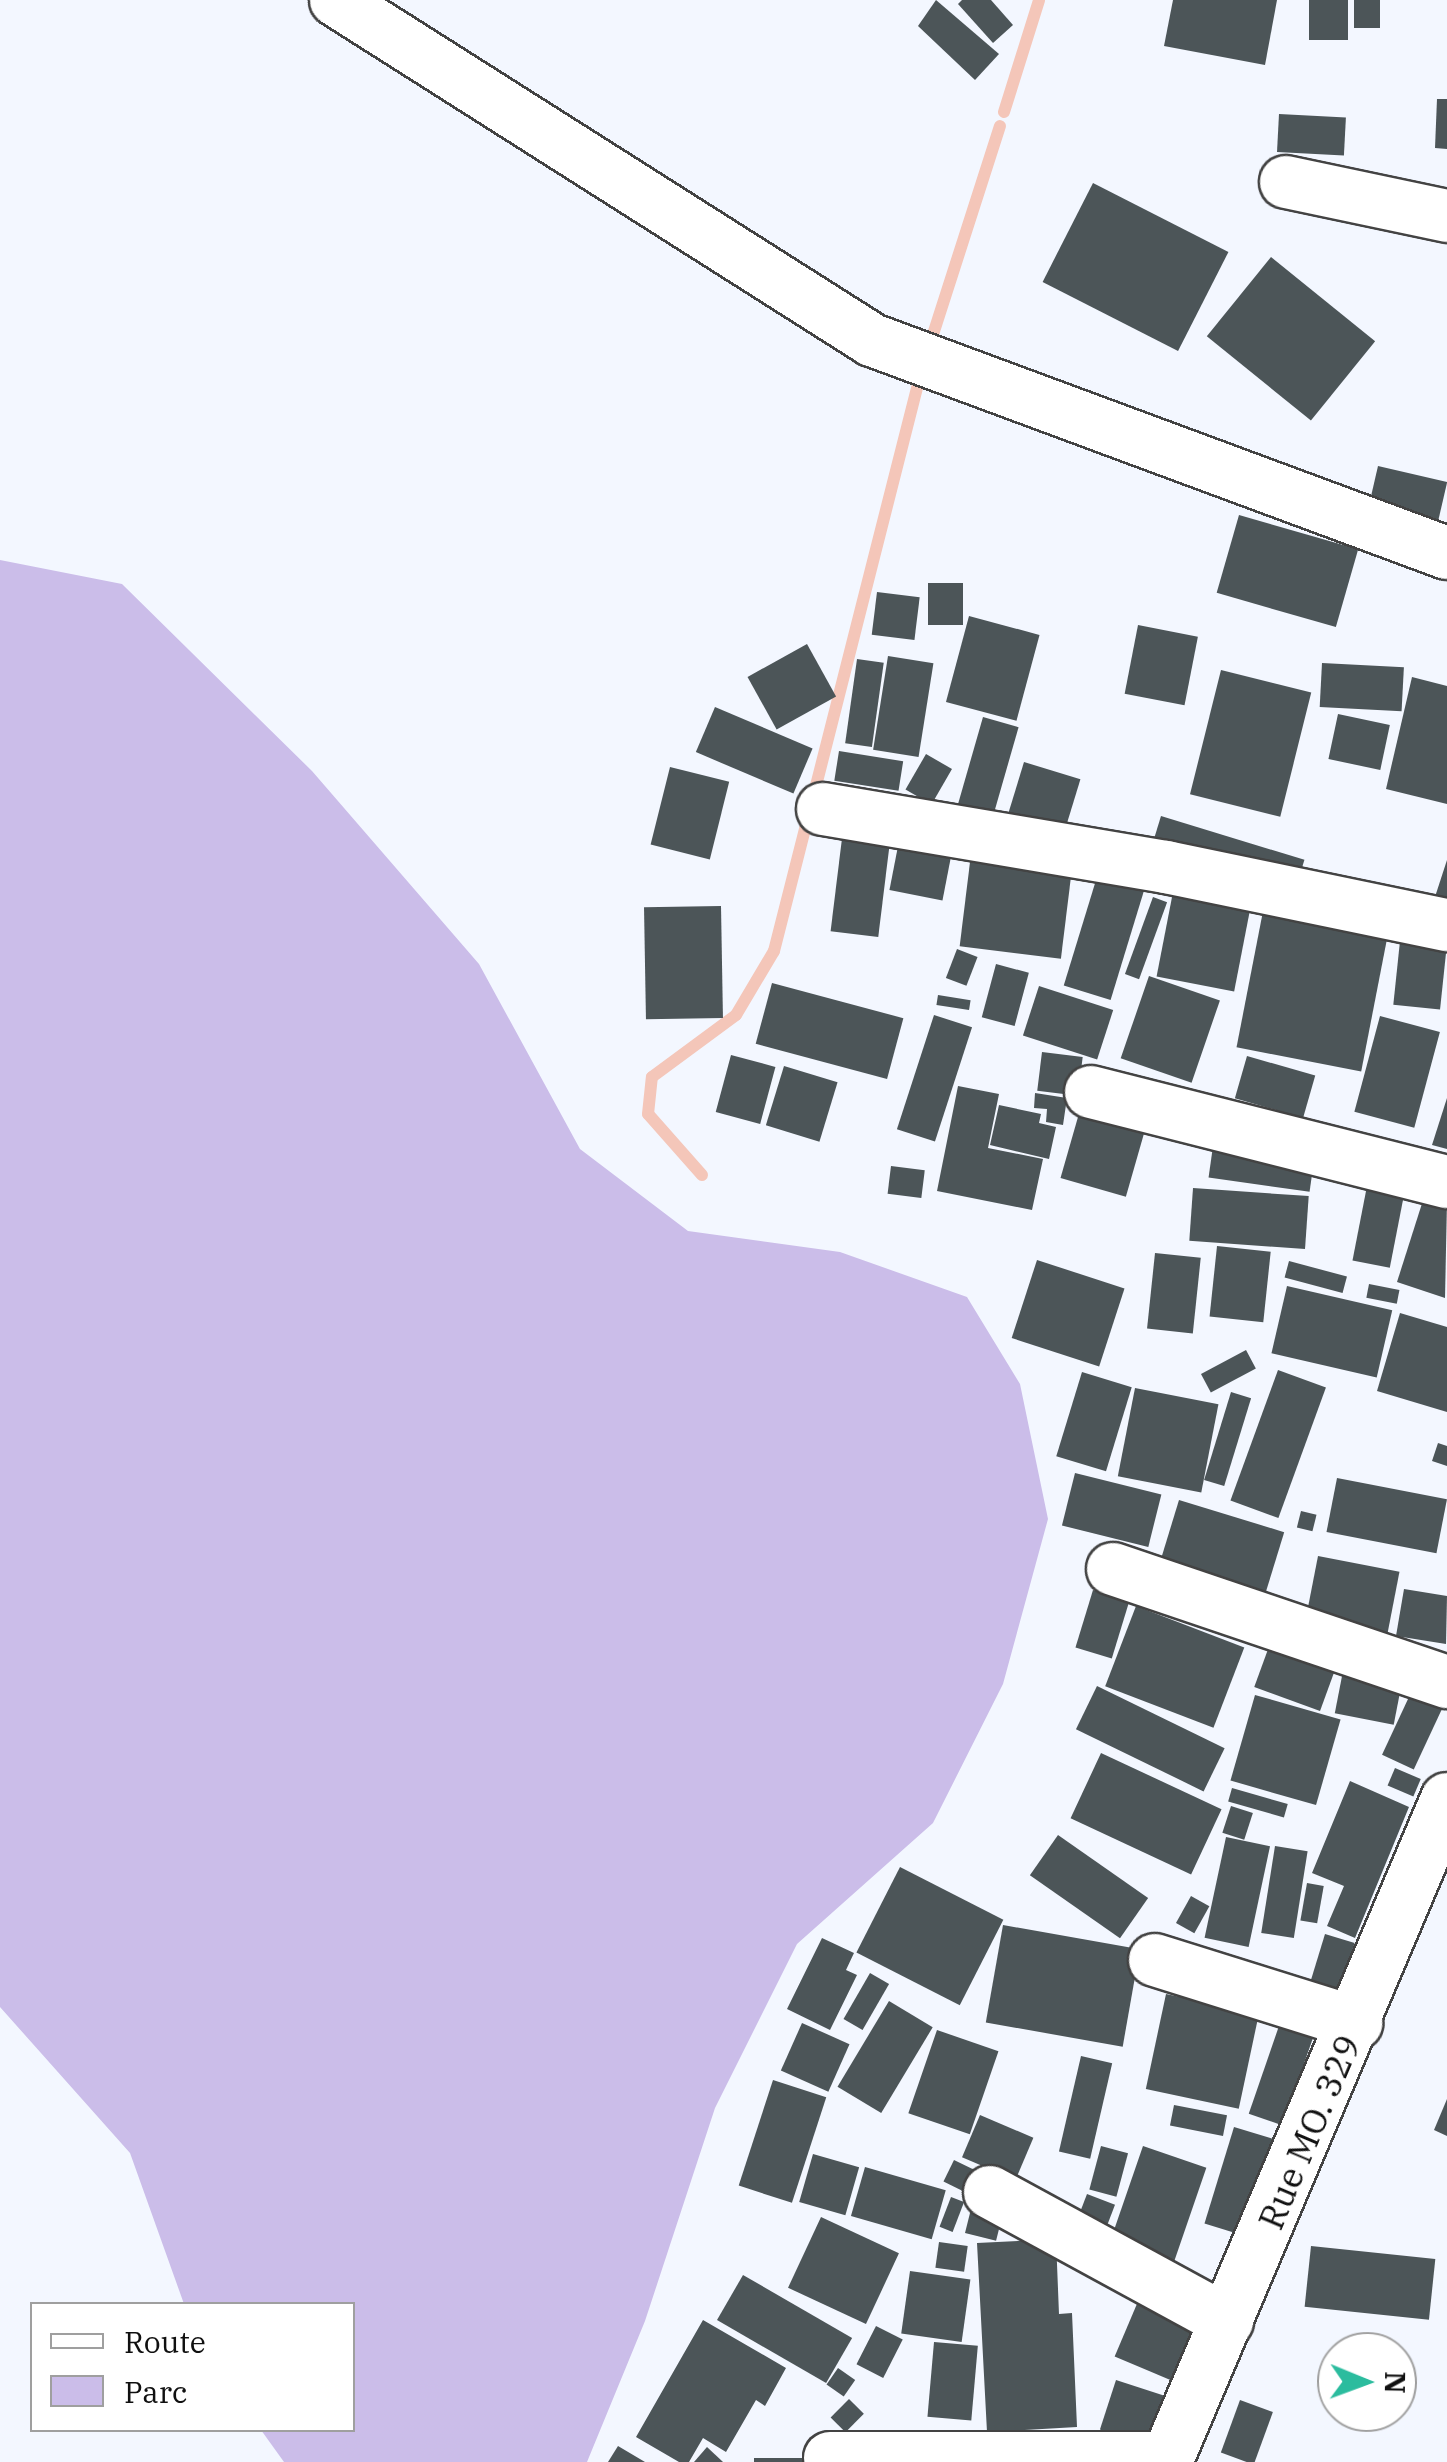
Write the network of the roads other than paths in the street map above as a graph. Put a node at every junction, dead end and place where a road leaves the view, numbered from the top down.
1 (336, 0) edge
2 (1286, 182) dead end
3 (1447, 216) edge
4 (1447, 553) edge
5 (823, 808) dead end
6 (1447, 925) edge
7 (1092, 1092) dead end
8 (1447, 1182) edge
9 (1112, 1570) dead end
10 (1447, 1682) edge
11 (1447, 1800) edge
12 (1154, 1960) dead end
13 (1356, 2023) junction
14 (990, 2192) dead end
15 (1228, 2321) junction
16 (830, 2458) dead end
17 (1167, 2460) edge

1 - 4 street
2 - 3 street
5 - 6 street
7 - 8 street
9 - 10 street
11 - 13 street, Rue MO. 329
12 - 13 street
13 - 15 street, Rue MO. 329
14 - 15 street
15 - 17 street, Rue MO. 329
16 - 17 street

